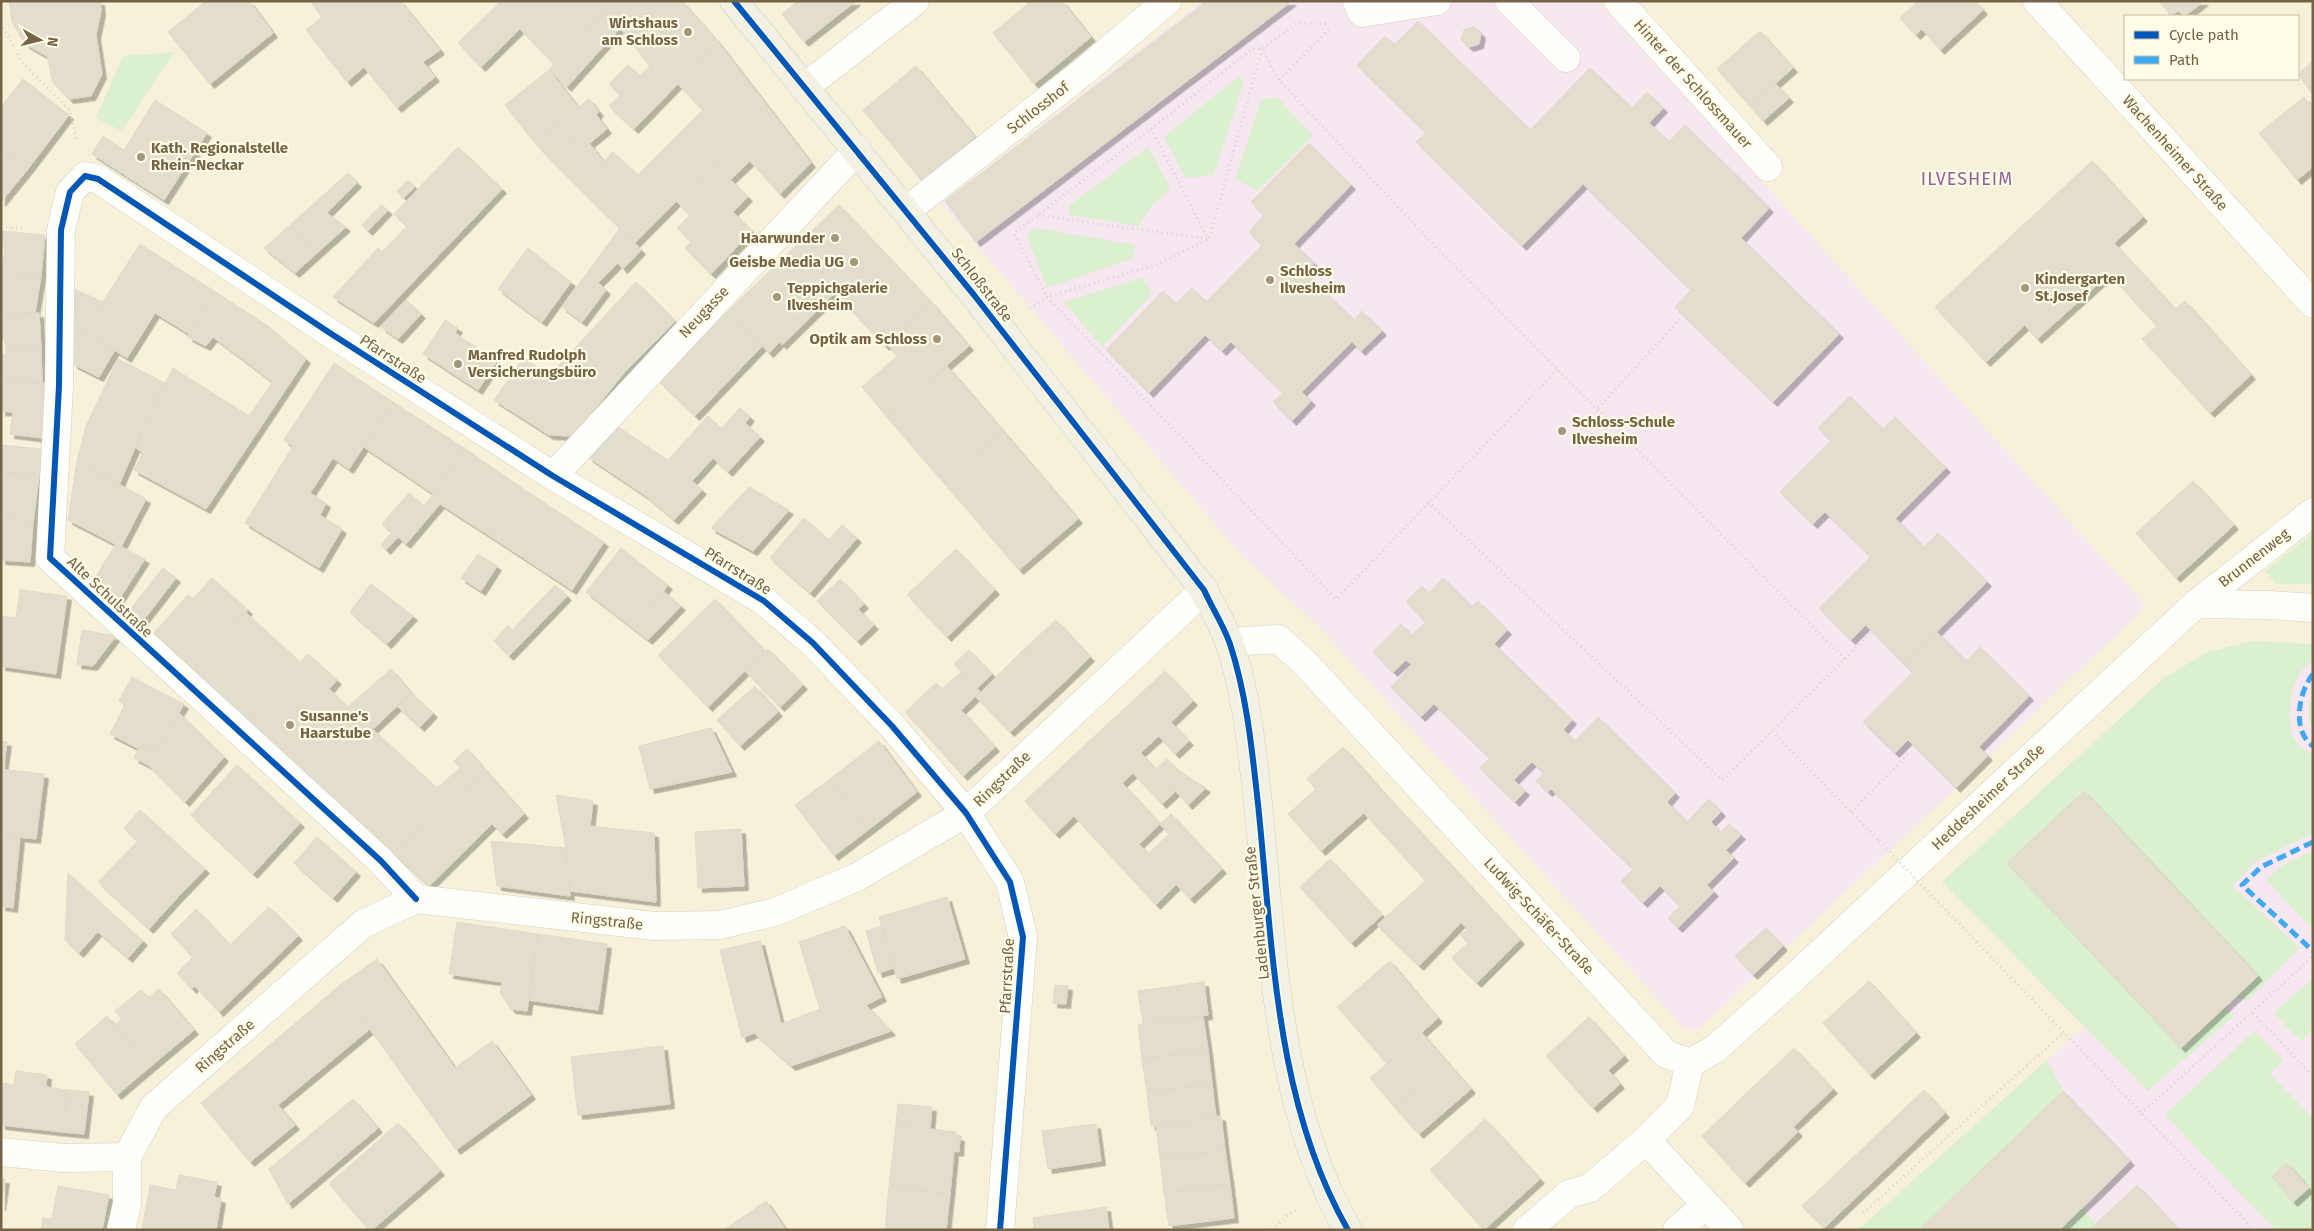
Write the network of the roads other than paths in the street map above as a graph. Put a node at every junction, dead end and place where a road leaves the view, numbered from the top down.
1 (734, 1) edge
2 (915, 1) edge
3 (1167, 1) edge
4 (1357, 1) edge
5 (1437, 1) edge
6 (1509, 1) edge
7 (1618, 1) edge
8 (2037, 1) edge
9 (1566, 58) dead end
10 (806, 87) junction
11 (857, 150) junction
12 (1768, 167) dead end
13 (85, 176) joint
14 (906, 211) junction
15 (2313, 304) edge
16 (553, 476) junction
17 (2313, 512) edge
18 (1204, 590) junction
19 (2196, 604) junction
20 (2313, 608) edge
21 (1230, 642) junction
22 (966, 813) junction
23 (416, 899) junction
24 (1690, 1063) junction
25 (1646, 1140) junction
26 (1, 1152) edge
27 (127, 1157) junction
28 (1706, 1205) junction
29 (121, 1230) edge
30 (1000, 1230) edge
31 (1348, 1230) edge
32 (1527, 1230) edge
33 (1677, 1230) edge
34 (1730, 1230) edge

1 - 10 main road, Schloßstraße
2 - 10 street
3 - 14 street, Schlosshof
4 - 5 street
6 - 9 street
7 - 12 street, Hinter der Schlossmauer
8 - 15 street, Wachenheimer Straße
10 - 11 main road, Schloßstraße
11 - 14 main road, Schloßstraße
11 - 16 street, Neugasse
13 - 16 street, Pfarrstraße
13 - 23 street, Alte Schulstraße
14 - 18 main road, Schloßstraße
16 - 22 street, Pfarrstraße
17 - 19 street, Brunnenweg
18 - 21 main road, Ladenburger Straße
18 - 22 street, Ringstraße
19 - 20 street
19 - 24 street, Heddesheimer Straße
21 - 24 street, Ludwig-Schäfer-Straße
21 - 31 main road, Ladenburger Straße
22 - 23 street, Ringstraße
22 - 30 street, Pfarrstraße
23 - 27 street, Ringstraße
24 - 25 street
25 - 28 street
25 - 32 street
26 - 27 street
27 - 29 street
28 - 33 street
28 - 34 street

